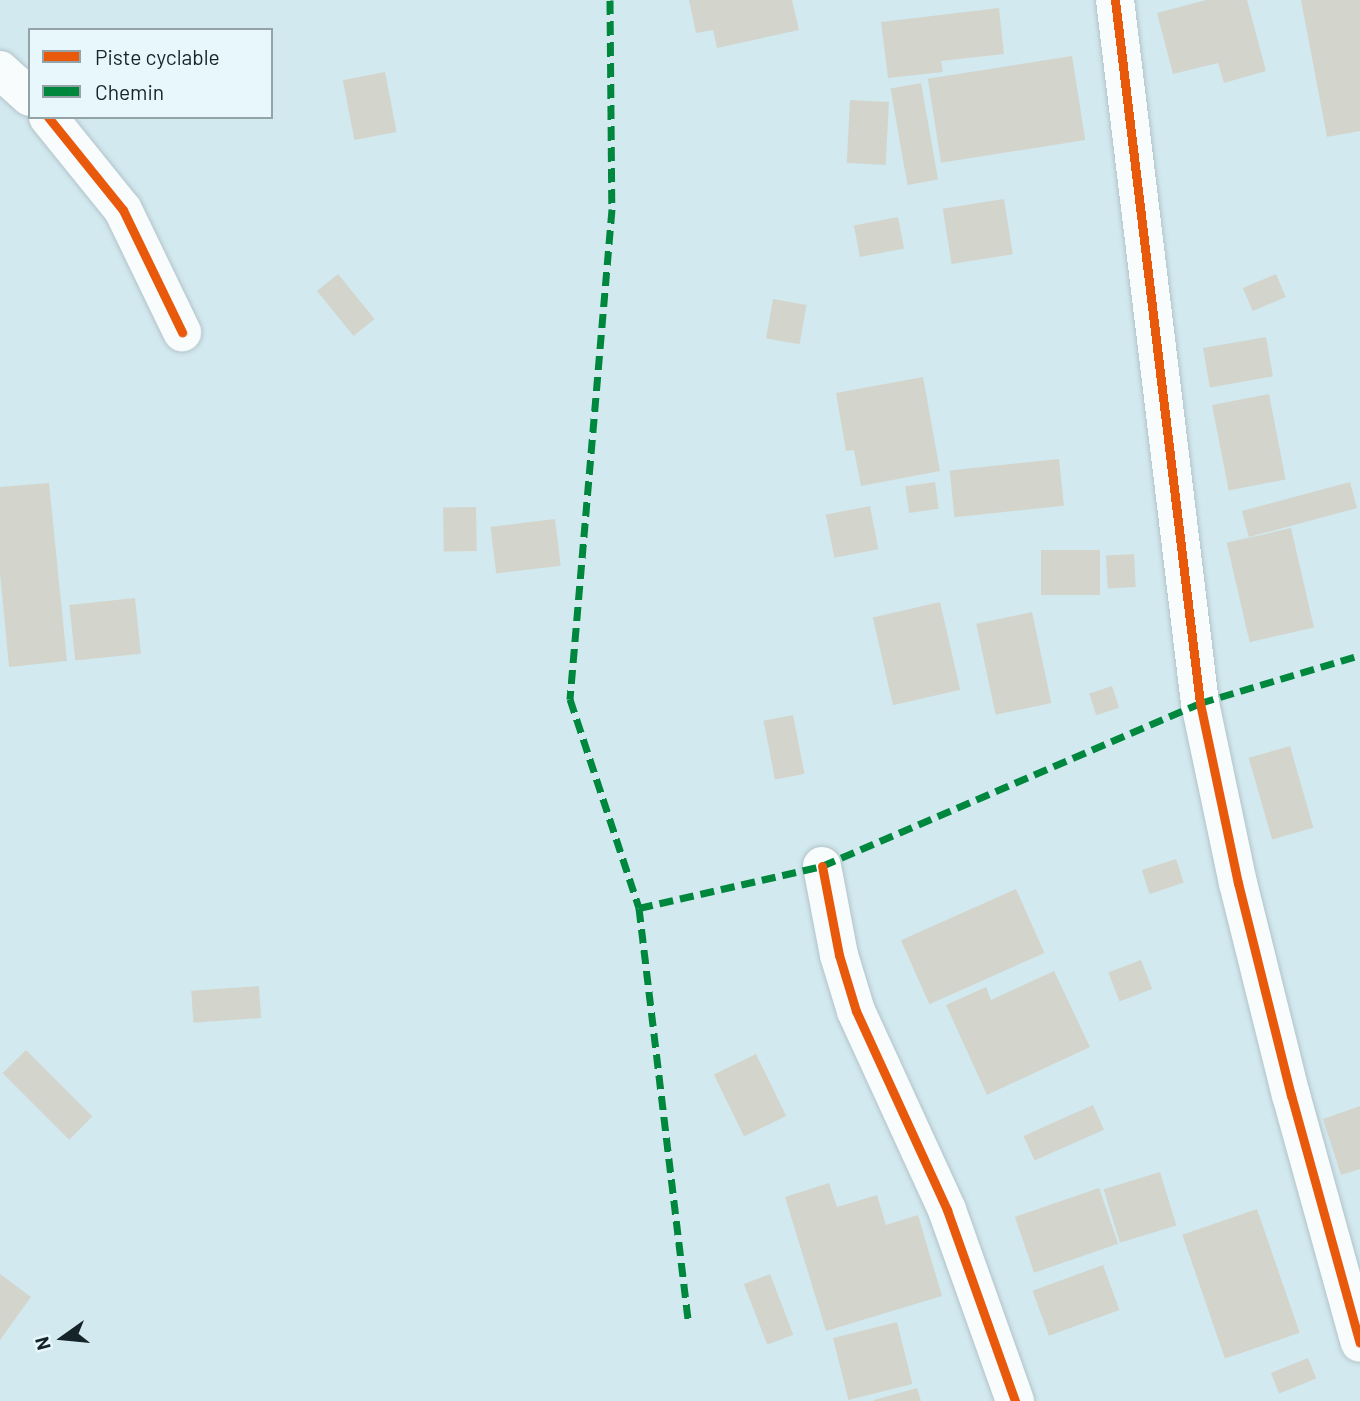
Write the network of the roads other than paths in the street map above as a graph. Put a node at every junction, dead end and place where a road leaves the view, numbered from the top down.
1 (1115, 0) edge
2 (0, 70) edge
3 (28, 95) edge
4 (50, 119) edge
5 (182, 331) dead end
6 (822, 866) dead end
7 (1360, 1343) edge
8 (1015, 1401) edge

1 - 7 street
2 - 3 street
4 - 5 street
6 - 8 street

